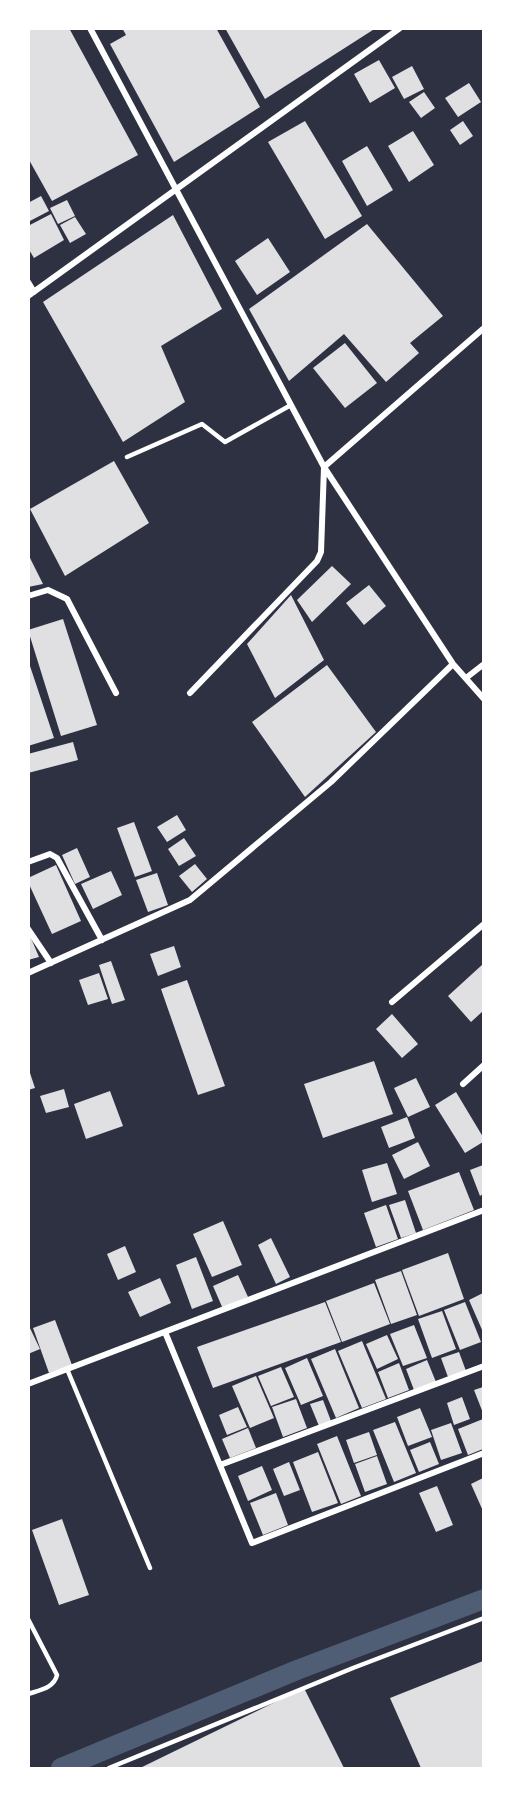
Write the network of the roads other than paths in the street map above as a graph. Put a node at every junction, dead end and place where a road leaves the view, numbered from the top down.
1 (90, 28) edge
2 (400, 28) edge
3 (175, 191) junction
4 (28, 282) edge
5 (31, 294) edge
6 (483, 328) edge
7 (291, 405) junction
8 (127, 457) dead end
9 (324, 467) junction
10 (28, 596) edge
11 (453, 664) junction
12 (483, 664) edge
13 (466, 678) junction
14 (116, 693) dead end
15 (190, 693) dead end
16 (483, 699) edge
17 (28, 862) edge
18 (483, 924) edge
19 (28, 929) edge
20 (102, 940) junction
21 (51, 963) junction
22 (28, 974) edge
23 (392, 1002) dead end
24 (483, 1065) edge
25 (463, 1084) dead end
26 (483, 1210) edge
27 (165, 1332) junction
28 (483, 1366) edge
29 (67, 1369) junction
30 (28, 1384) edge
31 (483, 1453) edge
32 (220, 1465) junction
33 (150, 1568) dead end
34 (483, 1618) edge
35 (28, 1619) edge
36 (28, 1694) edge
37 (109, 1768) edge

1 - 3 street
2 - 3 street
3 - 5 street
3 - 7 street
4 - 5 street
6 - 9 street
7 - 8 lane
7 - 9 street
9 - 11 street
9 - 15 street
10 - 14 street
11 - 13 street
11 - 20 street
12 - 13 street
13 - 16 street
17 - 20 street
18 - 23 street
19 - 21 street
20 - 21 street
21 - 22 street
24 - 25 street
26 - 27 street
27 - 29 street
27 - 32 street
28 - 32 street
29 - 30 street
29 - 33 lane
31 - 32 street
34 - 37 lane
35 - 36 lane

